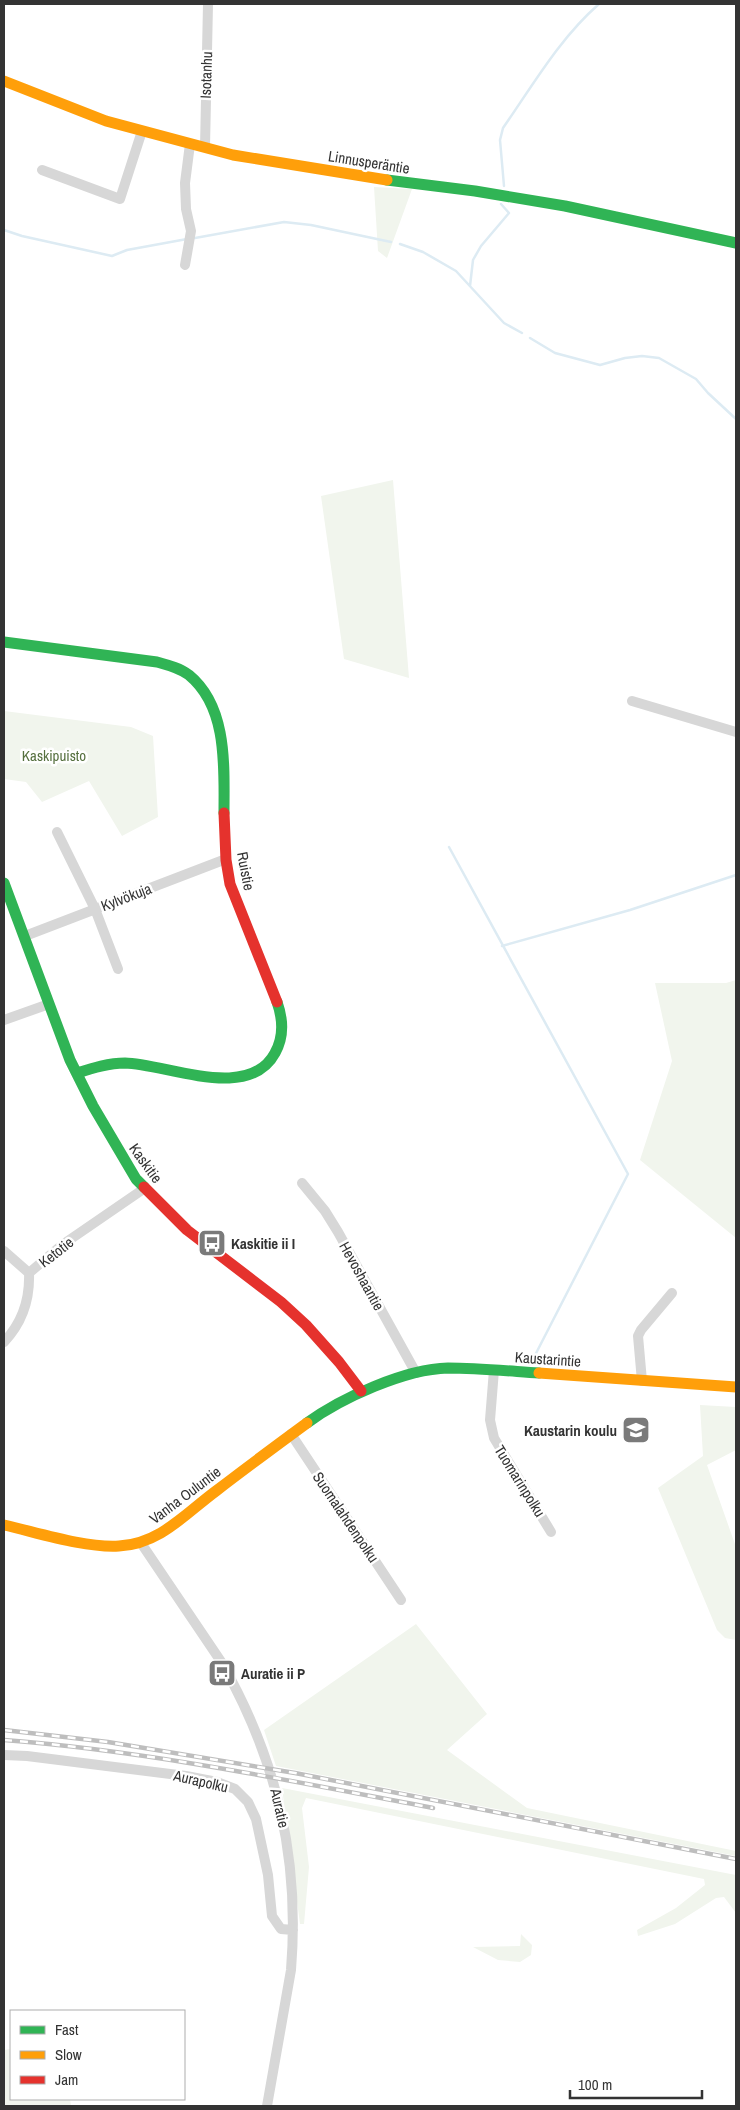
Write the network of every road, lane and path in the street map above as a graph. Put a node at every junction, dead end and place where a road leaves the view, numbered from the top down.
1 (208, 4) edge
2 (4, 81) edge
3 (142, 131) junction
4 (190, 144) junction
5 (205, 147) junction
6 (42, 170) dead end
7 (736, 243) edge
8 (185, 265) dead end
9 (4, 642) edge
10 (632, 701) dead end
11 (736, 732) edge
12 (57, 832) dead end
13 (226, 859) junction
14 (4, 883) edge
15 (96, 908) junction
16 (25, 936) junction
17 (118, 968) dead end
18 (49, 1004) junction
19 (4, 1020) edge
20 (77, 1072) junction
21 (302, 1183) dead end
22 (145, 1188) junction
23 (4, 1251) edge
24 (29, 1273) junction
25 (672, 1293) dead end
26 (4, 1342) edge
27 (494, 1370) junction
28 (416, 1373) junction
29 (642, 1381) junction
30 (736, 1387) edge
31 (361, 1391) junction
32 (291, 1434) junction
33 (4, 1525) edge
34 (551, 1532) dead end
35 (141, 1543) junction
36 (400, 1600) dead end
37 (4, 1754) edge
38 (293, 1930) junction
39 (268, 2106) edge

1 - 5 street, Isotanhu
2 - 3 street, Linnusperäntie
3 - 4 street, Linnusperäntie
3 - 6 street
4 - 5 street, Linnusperäntie
4 - 8 street
5 - 7 street, Linnusperäntie
9 - 13 street, Ruistie
10 - 11 street
12 - 15 street
13 - 15 street, Kylvökuja
13 - 20 street, Ruistie
14 - 16 street, Kaskitie
15 - 16 street, Kylvökuja
15 - 17 street
16 - 18 street, Kaskitie
18 - 19 street
18 - 20 street, Kaskitie
20 - 22 street, Kaskitie
21 - 28 street, Hevoshaantie
22 - 24 street, Ketotie
22 - 31 street, Kaskitie
23 - 24 street
24 - 26 street, Ketotie
25 - 29 street
27 - 28 street, Kaustarintie
27 - 29 street, Kaustarintie
27 - 34 street, Tuomarinpolku
28 - 31 street, Kaustarintie
29 - 30 street, Kaustarintie
31 - 32 street, Vanha Ouluntie
32 - 35 street, Vanha Ouluntie
32 - 36 street, Suomalahdenpolku
33 - 35 street, Vanha Ouluntie
35 - 38 street, Auratie
37 - 38 street, Aurapolku
38 - 39 street, Auratie

